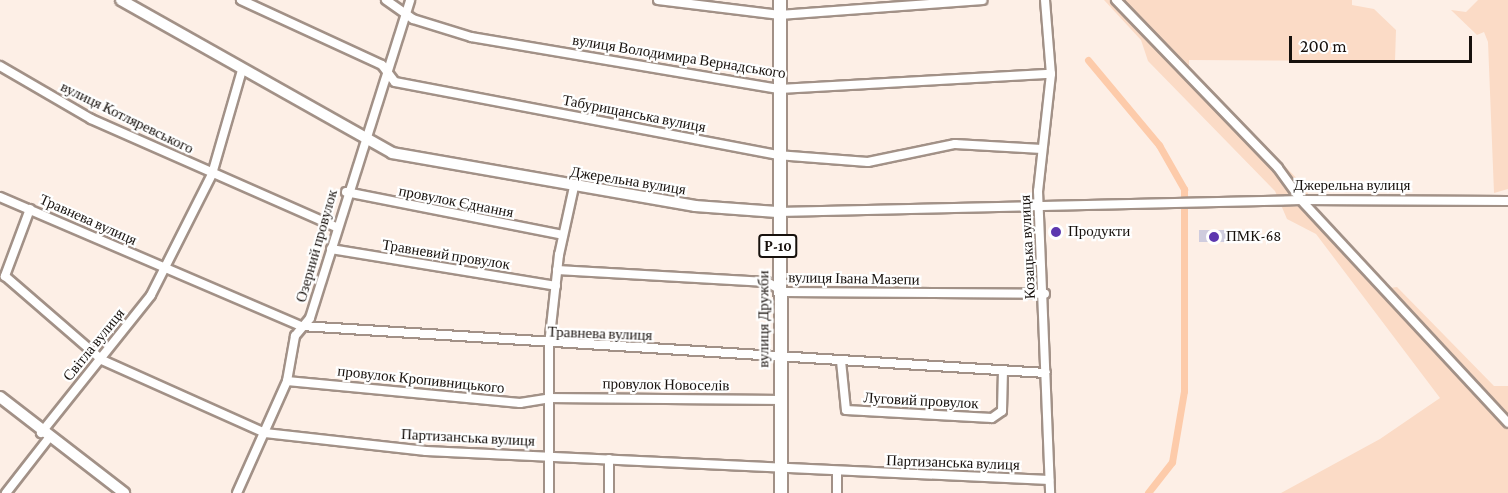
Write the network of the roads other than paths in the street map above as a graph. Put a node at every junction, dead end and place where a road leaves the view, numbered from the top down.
1 (121, 0) edge
2 (241, 0) edge
3 (386, 0) edge
4 (410, 0) edge
5 (658, 0) edge
6 (780, 0) edge
7 (982, 0) edge
8 (1045, 0) edge
9 (1116, 0) edge
10 (406, 10) junction
11 (780, 15) junction
12 (0, 66) edge
13 (242, 70) junction
14 (1051, 74) junction
15 (390, 76) junction
16 (779, 89) junction
17 (364, 139) junction
18 (1042, 149) junction
19 (777, 156) junction
20 (212, 174) junction
21 (574, 187) junction
22 (346, 192) junction
23 (0, 197) edge
24 (1301, 200) junction
25 (1508, 201) edge
26 (1040, 204) junction
27 (30, 209) junction
28 (777, 212) junction
29 (336, 226) junction
30 (563, 235) junction
31 (331, 249) junction
32 (164, 270) junction
33 (557, 270) junction
34 (556, 286) junction
35 (780, 290) junction
36 (1045, 294) junction
37 (301, 326) junction
38 (549, 345) junction
39 (779, 354) junction
40 (102, 360) junction
41 (841, 361) junction
42 (1004, 371) junction
43 (1046, 373) junction
44 (287, 381) junction
45 (0, 397) edge
46 (551, 398) junction
47 (780, 400) junction
48 (1508, 423) edge
49 (265, 433) junction
50 (45, 436) junction
51 (552, 457) junction
52 (609, 459) junction
53 (781, 466) junction
54 (837, 471) junction
55 (1050, 480) junction
56 (6, 493) edge
57 (124, 493) edge
58 (237, 493) edge
59 (549, 493) edge
60 (609, 493) edge
61 (781, 493) edge
62 (837, 493) edge
63 (1050, 493) edge

1 - 13 street, Джерельна вулиця
2 - 15 street, Табурищанська вулиця
3 - 10 street, вулиця Володимира Вернадського
4 - 10 street, Озерний провулок
5 - 11 street
6 - 11 main road, вулиця Дружби / Р-10
7 - 11 street
8 - 14 street, Козацька вулиця
9 - 24 street
10 - 15 street, Озерний провулок
10 - 16 street, вулиця Володимира Вернадського
11 - 16 main road, вулиця Дружби / Р-10
12 - 20 street, вулиця Котляревського
13 - 17 street, Джерельна вулиця
13 - 20 street
14 - 16 street, вулиця Володимира Вернадського
14 - 18 street, Козацька вулиця
15 - 17 street, Озерний провулок
15 - 19 street, Табурищанська вулиця
16 - 19 main road, вулиця Дружби / Р-10
17 - 21 street, Джерельна вулиця
17 - 22 street, Озерний провулок
18 - 19 street, Табурищанська вулиця
18 - 26 street, Козацька вулиця
19 - 28 main road, вулиця Дружби / Р-10
20 - 29 street, вулиця Котляревського
20 - 32 street
21 - 28 street, Джерельна вулиця
21 - 30 street
22 - 29 street, Озерний провулок
22 - 30 street, провулок Єднання
23 - 27 street, Травнева вулиця
24 - 25 street, Джерельна вулиця
24 - 26 street, Джерельна вулиця
24 - 48 street
26 - 28 street, Джерельна вулиця
26 - 36 street, Козацька вулиця
27 - 32 street, Травнева вулиця
27 - 40 street, Партизанська вулиця
28 - 35 main road, вулиця Дружби / Р-10
29 - 31 street, Озерний провулок
30 - 33 street
31 - 34 street, Травневий провулок
31 - 37 street, Озерний провулок
32 - 37 street, Травнева вулиця
32 - 40 street, Світла вулиця
33 - 34 street
33 - 35 street, вулиця Івана Мазепи
34 - 38 street
35 - 36 street, вулиця Івана Мазепи
35 - 39 main road, вулиця Дружби / Р-10
36 - 43 street, Козацька вулиця
37 - 38 street, Травнева вулиця
37 - 44 street, Озерний провулок
38 - 39 street, Травнева вулиця
38 - 46 street
39 - 41 street, Травнева вулиця
39 - 47 main road, вулиця Дружби / Р-10
40 - 49 street, Партизанська вулиця
40 - 50 street, Світла вулиця
41 - 42 street, Травнева вулиця
41 - 42 street, Луговий провулок
42 - 43 street, Травнева вулиця
43 - 55 street, Козацька вулиця
44 - 46 street, провулок Кропивницького
44 - 49 street, Озерний провулок
45 - 50 street
46 - 47 street, провулок Новоселів
46 - 51 street
47 - 53 main road, вулиця Дружби / Р-10
49 - 51 street, Партизанська вулиця
49 - 58 street, Озерний провулок
50 - 56 street, Світла вулиця
50 - 57 street
51 - 52 street, Партизанська вулиця
51 - 59 street
52 - 53 street, Партизанська вулиця
52 - 60 street
53 - 54 street, Партизанська вулиця
53 - 61 main road, вулиця Дружби / Р-10
54 - 55 street, Партизанська вулиця
54 - 62 street
55 - 63 street, Козацька вулиця

